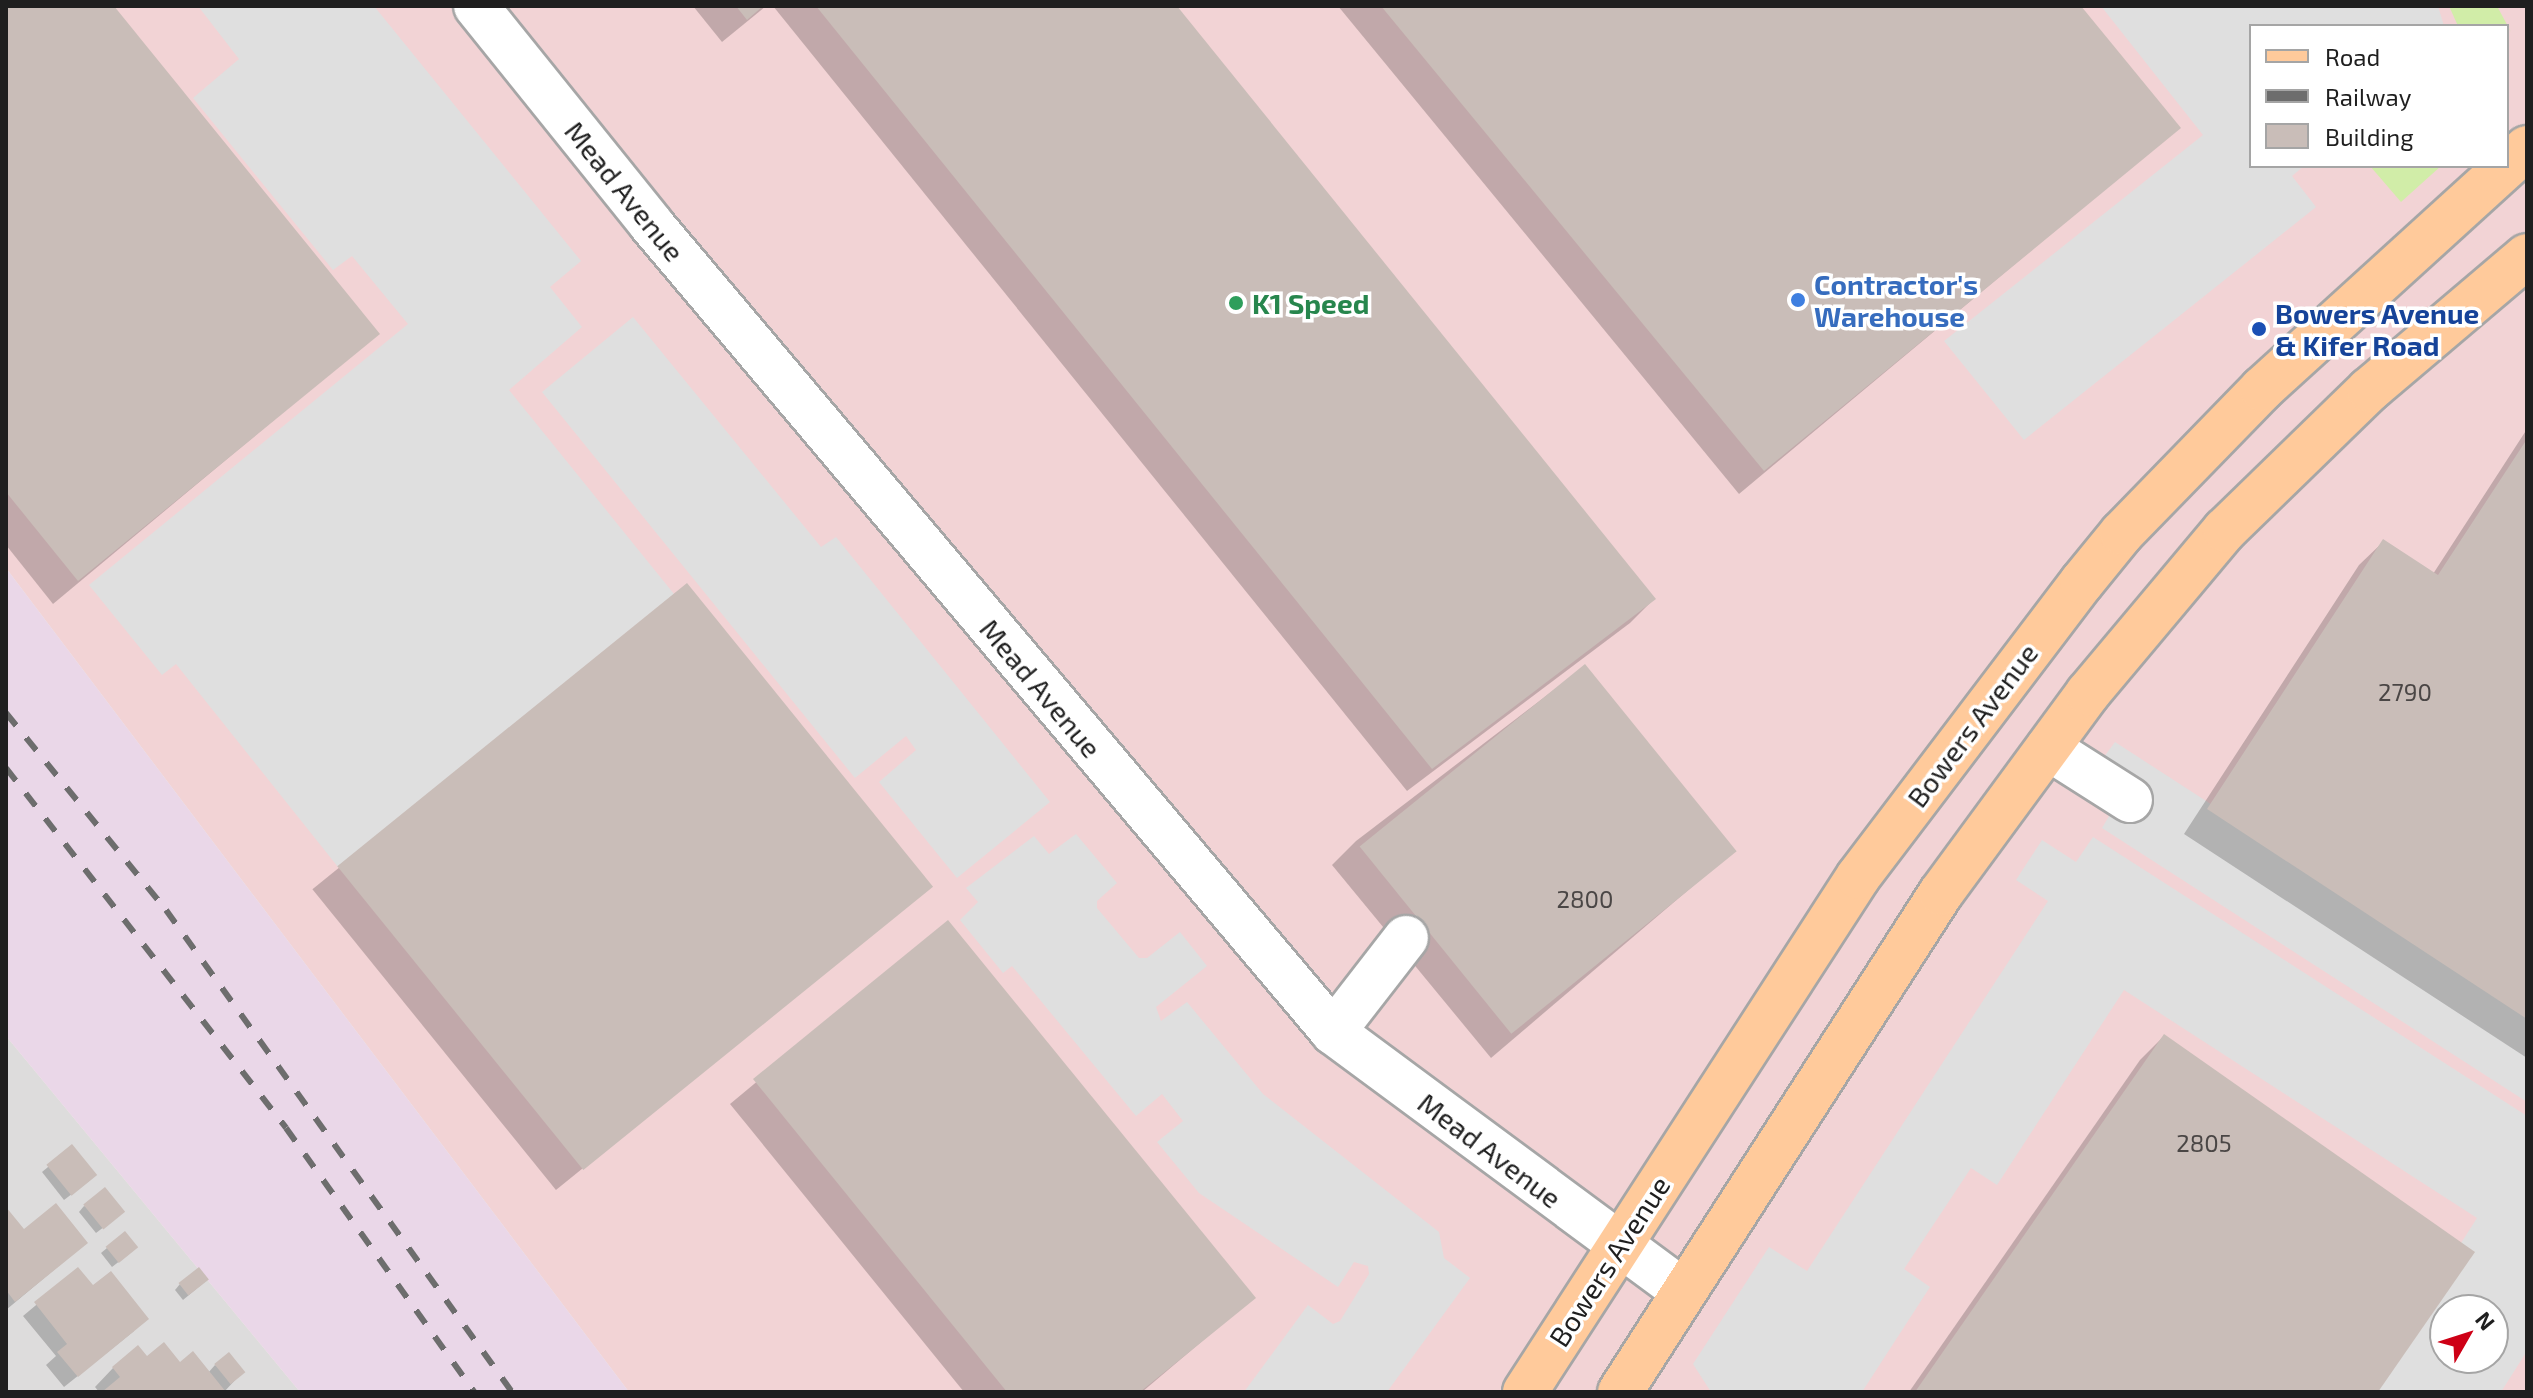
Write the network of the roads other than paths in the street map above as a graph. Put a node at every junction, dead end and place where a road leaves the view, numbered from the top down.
1 (476, 6) edge
2 (2527, 148) edge
3 (2509, 164) edge
4 (2505, 168) edge
5 (2527, 256) edge
6 (2048, 748) junction
7 (2130, 800) dead end
8 (1406, 938) dead end
9 (1333, 1032) junction
10 (1618, 1246) junction
11 (1682, 1290) junction
12 (1525, 1392) edge
13 (1620, 1392) edge

1 - 9 street, Mead Avenue
2 - 3 main road, Bowers Avenue
4 - 10 main road, Bowers Avenue
5 - 6 main road
6 - 7 street
6 - 11 main road
8 - 9 street
9 - 10 street, Mead Avenue
10 - 11 street, Mead Avenue
10 - 12 main road, Bowers Avenue
11 - 13 main road

